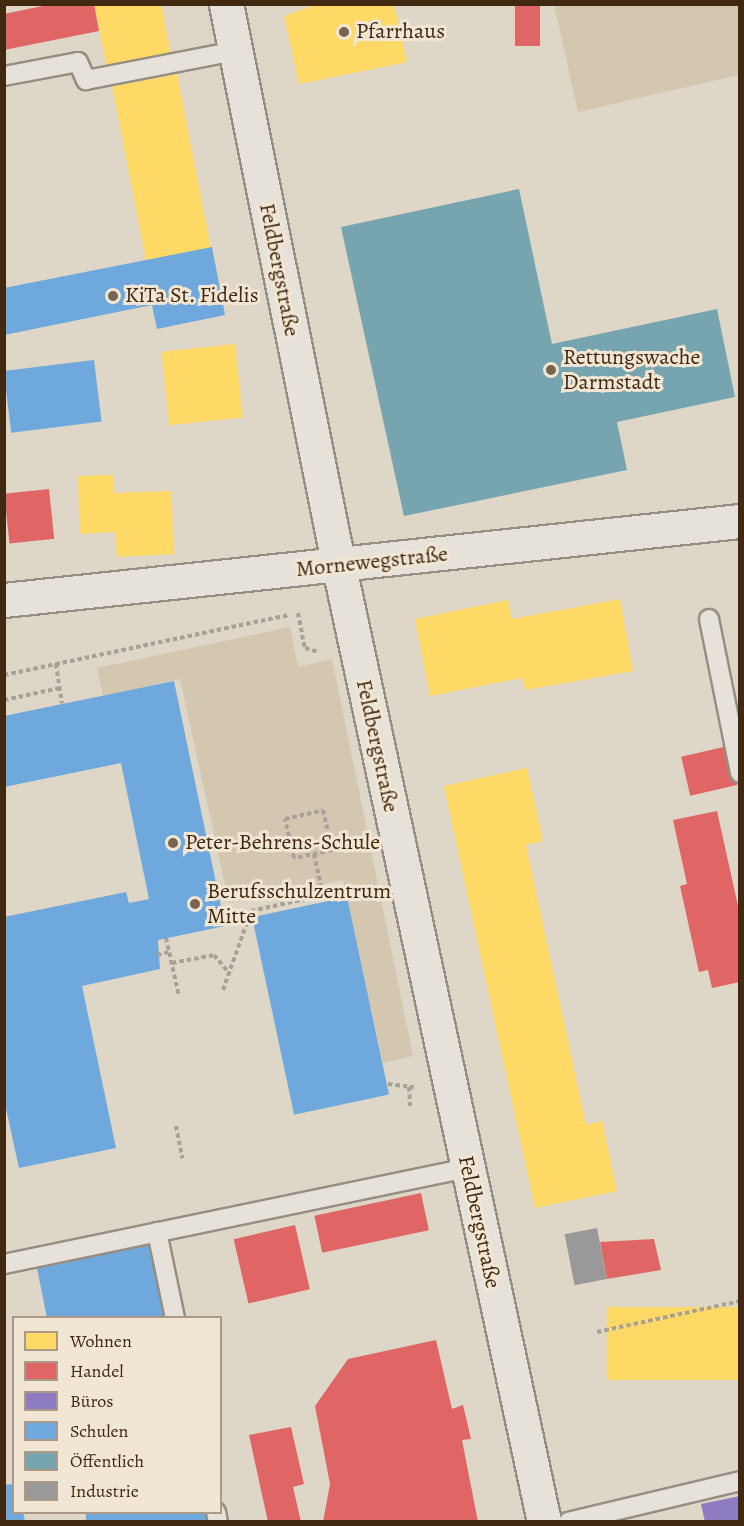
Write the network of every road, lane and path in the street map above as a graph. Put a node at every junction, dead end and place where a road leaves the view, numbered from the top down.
1 (226, 4) edge
2 (235, 51) junction
3 (4, 76) edge
4 (740, 521) edge
5 (339, 567) junction
6 (4, 600) edge
7 (298, 613) dead end
8 (288, 615) dead end
9 (709, 619) dead end
10 (326, 652) dead end
11 (56, 664) junction
12 (4, 675) edge
13 (60, 688) junction
14 (4, 700) edge
15 (62, 704) dead end
16 (736, 742) edge
17 (740, 773) edge
18 (314, 854) junction
19 (166, 938) dead end
20 (169, 952) junction
21 (157, 955) dead end
22 (172, 963) junction
23 (229, 973) junction
24 (223, 990) dead end
25 (179, 996) dead end
26 (409, 1086) dead end
27 (410, 1106) dead end
28 (176, 1126) dead end
29 (182, 1158) dead end
30 (467, 1168) junction
31 (158, 1232) junction
32 (4, 1264) edge
33 (740, 1301) edge
34 (175, 1316) edge
35 (597, 1332) dead end
36 (740, 1481) edge
37 (544, 1521) edge
38 (568, 1521) edge

1 - 2 street, Feldbergstraße
2 - 3 lane
2 - 5 street, Feldbergstraße
4 - 5 street, Mornewegstraße
5 - 6 street, Mornewegstraße
5 - 30 street, Feldbergstraße
7 - 10 path
8 - 11 path
9 - 16 lane
11 - 12 path
11 - 13 path
13 - 14 path
13 - 15 path
16 - 17 lane
18 - 18 path
18 - 23 path
19 - 20 path
20 - 21 path
20 - 22 path
22 - 23 path
22 - 25 path
23 - 24 path
26 - 27 path
28 - 29 path
30 - 31 lane
30 - 37 street, Feldbergstraße
31 - 32 lane
31 - 34 lane
33 - 35 path
36 - 38 lane

